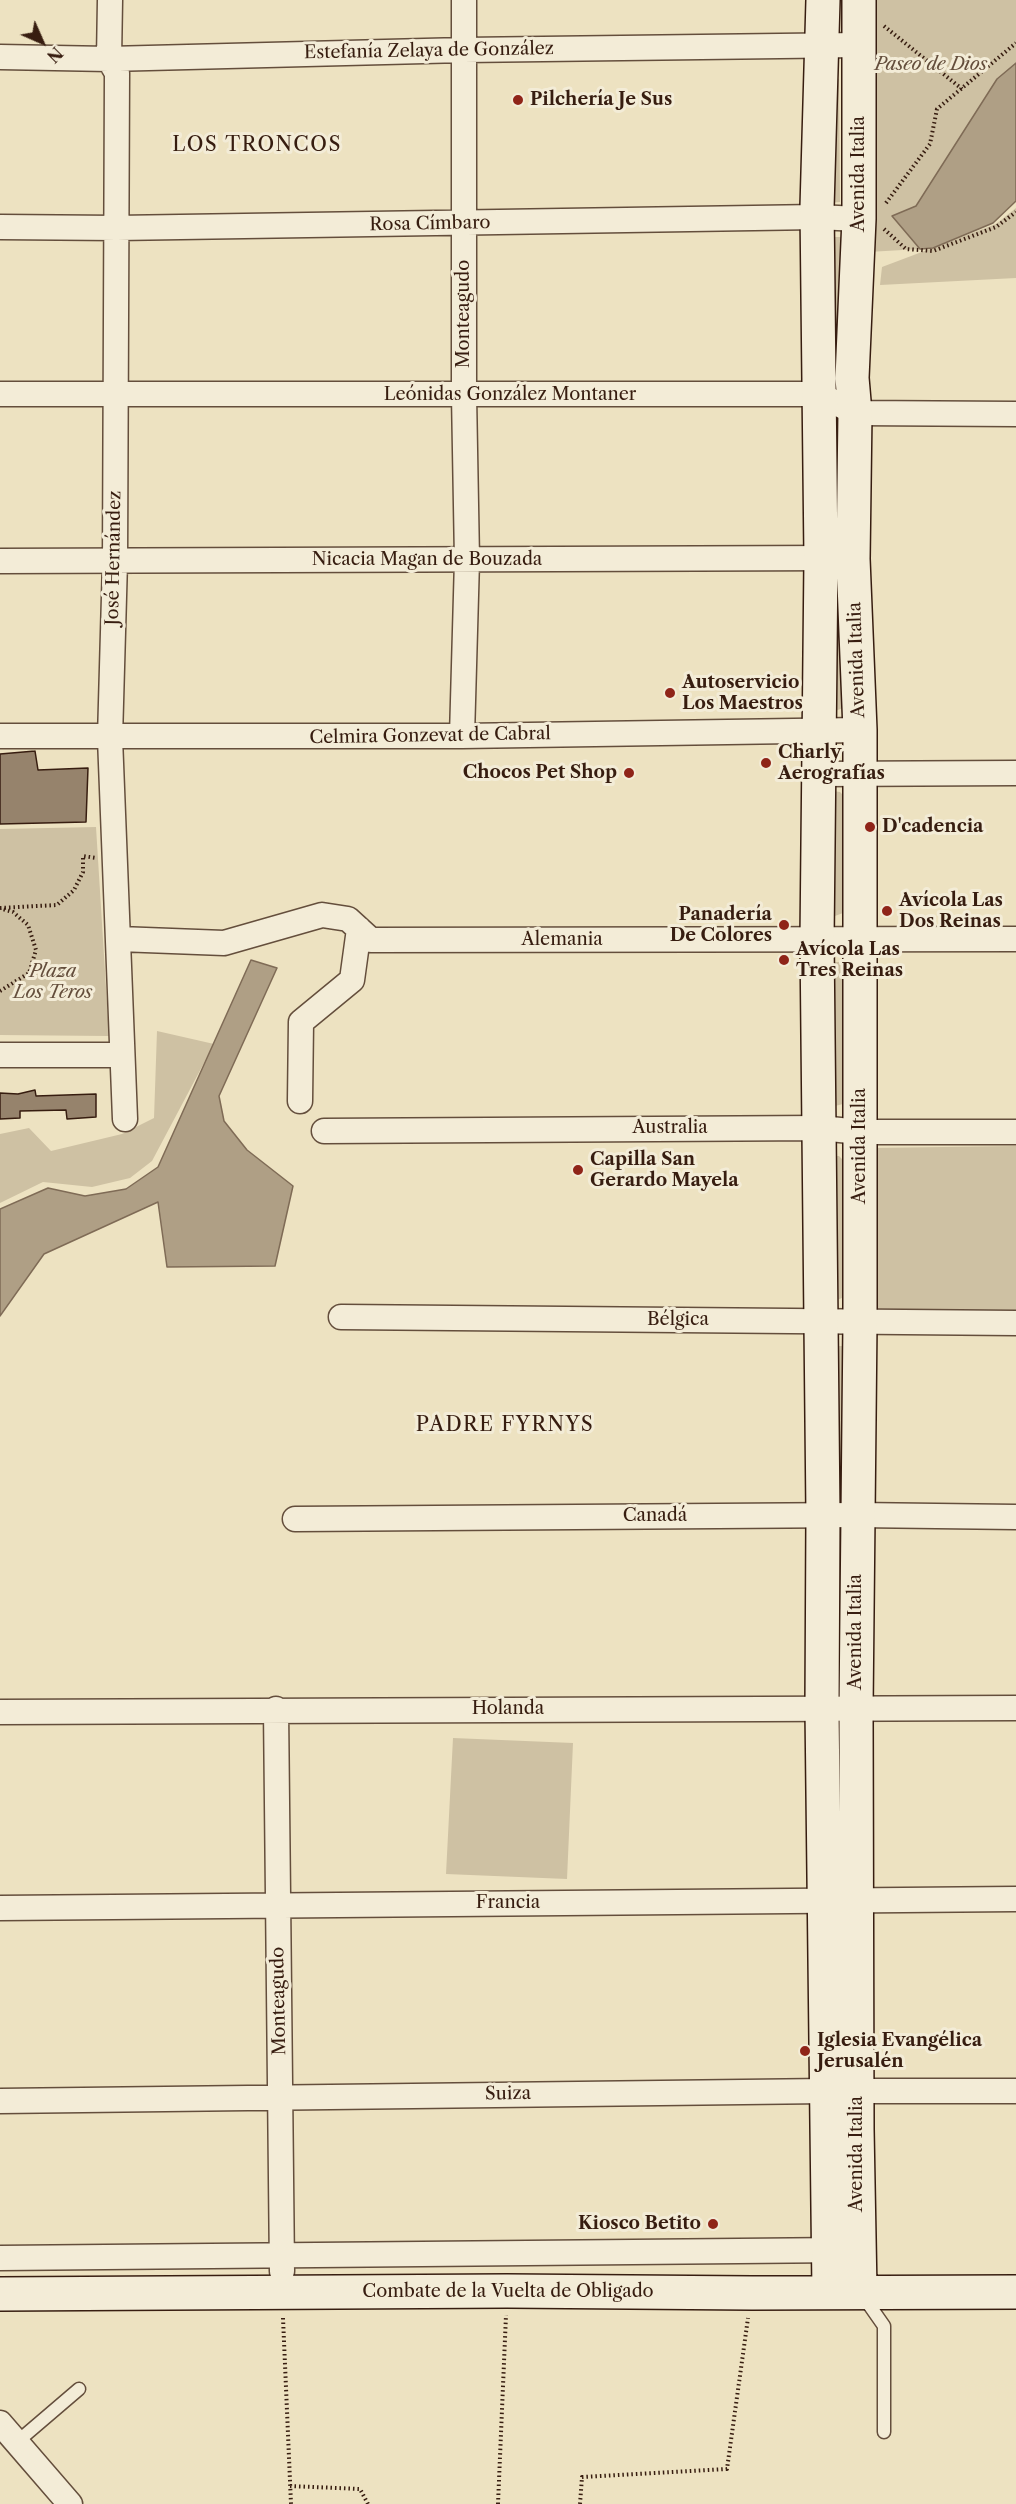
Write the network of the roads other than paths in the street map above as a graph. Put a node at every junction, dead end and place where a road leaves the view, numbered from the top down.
1 (110, 0) edge
2 (464, 0) edge
3 (824, 0) edge
4 (866, 23) edge
5 (824, 45) junction
6 (464, 50) junction
7 (0, 57) edge
8 (109, 59) junction
9 (817, 217) junction
10 (873, 220) junction
11 (464, 224) junction
12 (0, 226) edge
13 (117, 228) junction
14 (0, 394) edge
15 (819, 394) junction
16 (115, 395) junction
17 (464, 395) junction
18 (855, 413) junction
19 (1016, 414) edge
20 (821, 558) junction
21 (853, 559) junction
22 (467, 560) junction
23 (0, 561) edge
24 (114, 561) junction
25 (819, 729) junction
26 (860, 730) junction
27 (0, 736) edge
28 (462, 736) junction
29 (110, 738) junction
30 (1016, 773) edge
31 (820, 774) junction
32 (859, 775) junction
33 (359, 929) junction
34 (119, 939) junction
35 (860, 939) junction
36 (1016, 939) edge
37 (817, 940) junction
38 (0, 1055) edge
39 (121, 1055) junction
40 (300, 1101) dead end
41 (125, 1119) dead end
42 (820, 1128) junction
43 (324, 1131) dead end
44 (860, 1132) junction
45 (1016, 1132) edge
46 (340, 1317) dead end
47 (821, 1321) junction
48 (860, 1322) junction
49 (1016, 1323) edge
50 (823, 1515) junction
51 (857, 1515) junction
52 (1016, 1517) edge
53 (295, 1519) dead end
54 (1016, 1708) edge
55 (276, 1709) junction
56 (822, 1709) junction
57 (856, 1709) junction
58 (0, 1712) edge
59 (841, 1899) junction
60 (1016, 1899) edge
61 (278, 1904) junction
62 (0, 1908) edge
63 (842, 2091) junction
64 (1016, 2091) edge
65 (280, 2097) junction
66 (0, 2101) edge
67 (844, 2250) junction
68 (282, 2257) junction
69 (0, 2258) edge
70 (845, 2291) junction
71 (1016, 2292) edge
72 (282, 2293) junction
73 (0, 2294) edge
74 (78, 2389) dead end
75 (0, 2423) edge
76 (884, 2432) dead end
77 (17, 2442) junction
78 (70, 2504) edge

1 - 8 street, José Hernández
2 - 6 street, Monteagudo
3 - 5 main road, Avenida Italia
4 - 5 street, Estefanía Zelaya de González
4 - 10 main road, Avenida Italia
5 - 6 street, Estefanía Zelaya de González
5 - 9 main road, Avenida Italia
6 - 8 street, Estefanía Zelaya de González
6 - 11 street, Monteagudo
7 - 8 street, Estefanía Zelaya de González
8 - 13 street, José Hernández
9 - 10 street, Rosa Címbaro
9 - 11 street, Rosa Címbaro
9 - 15 main road, Avenida Italia
10 - 18 main road, Avenida Italia
11 - 13 street, Rosa Címbaro
11 - 17 street, Monteagudo
12 - 13 street, Rosa Címbaro
13 - 16 street, José Hernández
14 - 16 street, Leónidas González Montaner
15 - 17 street, Leónidas González Montaner
15 - 18 street, Leónidas González Montaner
15 - 20 main road, Avenida Italia
16 - 17 street, Leónidas González Montaner
16 - 24 street, José Hernández
17 - 22 street, Monteagudo
18 - 19 street, Leónidas González Montaner
18 - 21 main road, Avenida Italia
20 - 21 street, Nicacia Magan de Bouzada
20 - 22 street, Nicacia Magan de Bouzada
20 - 25 main road, Avenida Italia
21 - 26 main road, Avenida Italia
22 - 24 street, Nicacia Magan de Bouzada
22 - 28 street, Monteagudo
23 - 24 street, Nicacia Magan de Bouzada
24 - 29 street, José Hernández
25 - 26 street, Celmira Gonzevat de Cabral
25 - 28 street, Celmira Gonzevat de Cabral
25 - 31 main road, Avenida Italia
26 - 32 main road, Avenida Italia
27 - 29 street, Celmira Gonzevat de Cabral
28 - 29 street, Celmira Gonzevat de Cabral
29 - 34 street, José Hernández
30 - 32 street
31 - 32 street
31 - 37 main road, Avenida Italia
32 - 35 main road, Avenida Italia
33 - 34 street, Alemania
33 - 37 street, Alemania
33 - 40 street
34 - 39 street, José Hernández
35 - 36 street, Alemania
35 - 37 street, Alemania
35 - 44 main road, Avenida Italia
37 - 42 main road, Avenida Italia
38 - 39 street
39 - 41 street, José Hernández
42 - 43 street, Australia
42 - 44 street, Australia
42 - 47 main road, Avenida Italia
44 - 45 street, Australia
44 - 48 main road, Avenida Italia
46 - 47 street, Bélgica
47 - 48 street, Bélgica
47 - 50 main road, Avenida Italia
48 - 49 street, Bélgica
48 - 51 main road, Avenida Italia
50 - 51 street, Canadá
50 - 53 street, Canadá
50 - 56 main road, Avenida Italia
51 - 52 street, Canadá
51 - 57 main road, Avenida Italia
54 - 57 street, Holanda
55 - 56 street, Holanda
55 - 58 street, Holanda
55 - 61 street, Monteagudo
56 - 57 street, Holanda
56 - 59 main road, Avenida Italia
57 - 59 main road, Avenida Italia
59 - 60 street, Francia
59 - 61 street, Francia
59 - 63 main road, Avenida Italia
61 - 62 street, Francia
61 - 65 street, Monteagudo
63 - 64 street, Suiza
63 - 65 street, Suiza
63 - 67 main road, Avenida Italia
65 - 66 street, Suiza
65 - 68 street, Monteagudo
67 - 68 street
67 - 70 main road, Avenida Italia
68 - 69 street
68 - 72 street, Monteagudo
70 - 71 main road, Combate de la Vuelta de Obligado
70 - 72 main road, Combate de la Vuelta de Obligado
70 - 76 lane
72 - 73 main road, Combate de la Vuelta de Obligado
74 - 77 lane
75 - 77 street
77 - 78 street

